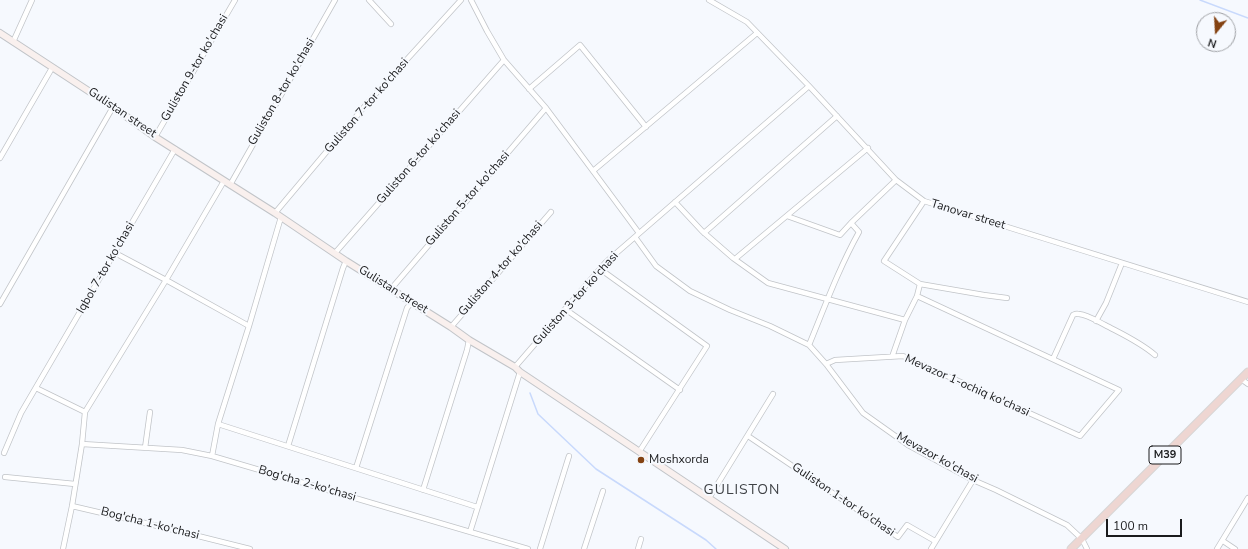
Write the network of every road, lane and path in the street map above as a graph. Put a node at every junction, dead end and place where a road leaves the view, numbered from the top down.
1 (32, 0) edge
2 (235, 0) edge
3 (335, 0) edge
4 (369, 0) edge
5 (461, 0) edge
6 (471, 0) edge
7 (709, 0) edge
8 (391, 24) dead end
9 (758, 32) junction
10 (0, 33) edge
11 (13, 42) junction
12 (504, 60) junction
13 (52, 68) junction
14 (809, 86) junction
15 (529, 89) junction
16 (113, 106) junction
17 (546, 108) junction
18 (837, 116) junction
19 (646, 127) junction
20 (155, 137) junction
21 (868, 148) junction
22 (175, 149) junction
23 (0, 158) edge
24 (593, 171) junction
25 (896, 180) junction
26 (224, 181) junction
27 (230, 184) junction
28 (924, 201) junction
29 (675, 202) junction
30 (551, 212) dead end
31 (275, 213) junction
32 (787, 216) junction
33 (281, 218) junction
34 (851, 222) junction
35 (704, 233) junction
36 (637, 235) junction
37 (115, 253) junction
38 (334, 253) junction
39 (735, 260) junction
40 (346, 261) junction
41 (1122, 263) junction
42 (600, 269) junction
43 (166, 280) junction
44 (920, 284) junction
45 (391, 289) junction
46 (916, 296) junction
47 (1007, 298) dead end
48 (827, 300) junction
49 (412, 302) junction
50 (1248, 302) edge
51 (0, 304) edge
52 (565, 309) junction
53 (905, 320) junction
54 (1096, 321) junction
55 (249, 326) junction
56 (451, 327) junction
57 (469, 340) junction
58 (809, 345) junction
59 (1154, 355) dead end
60 (892, 357) junction
61 (1053, 359) junction
62 (826, 364) junction
63 (515, 367) junction
64 (520, 372) junction
65 (1248, 372) edge
66 (1241, 379) junction
67 (1248, 384) edge
68 (36, 388) junction
69 (680, 390) junction
70 (773, 394) dead end
71 (85, 412) junction
72 (150, 412) dead end
73 (218, 424) junction
74 (748, 436) junction
75 (82, 444) junction
76 (288, 446) junction
77 (145, 448) junction
78 (639, 452) junction
79 (4, 453) dead end
80 (212, 456) junction
81 (569, 456) dead end
82 (356, 468) junction
83 (5, 477) dead end
84 (973, 480) junction
85 (75, 484) junction
86 (423, 490) junction
87 (603, 491) dead end
88 (709, 498) junction
89 (1248, 498) edge
90 (72, 506) junction
91 (477, 506) junction
92 (470, 532) junction
93 (641, 539) dead end
94 (1082, 539) junction
95 (935, 541) junction
96 (1223, 541) junction
97 (63, 549) edge
98 (250, 549) edge
99 (528, 549) edge
100 (540, 549) edge
101 (584, 549) edge
102 (638, 549) edge
103 (785, 549) edge
104 (931, 549) edge
105 (1071, 549) edge
106 (1088, 549) edge
107 (1217, 549) edge
108 (1235, 549) edge

1 - 11 street
2 - 20 street, Guliston 9-tor ko'chasi
3 - 27 street, Guliston 8-tor ko'chasi
4 - 8 street
5 - 31 street, Guliston 7-tor ko'chasi
6 - 12 street, Mevazor ko'chasi
7 - 9 street, Tanovar street
9 - 14 street, Tanovar street
9 - 19 street
10 - 11 main road, Gulistan street
11 - 13 main road, Gulistan street
12 - 15 street, Mevazor ko'chasi
12 - 38 street, Guliston 6-tor ko'chasi
13 - 16 main road, Gulistan street
13 - 23 street
14 - 18 street, Tanovar street
14 - 29 street, Guliston 3-tor ko'chasi
15 - 17 street, Mevazor ko'chasi
15 - 19 street
16 - 20 main road, Gulistan street
16 - 51 street
17 - 24 street, Mevazor ko'chasi
17 - 45 street, Guliston 5-tor ko'chasi
18 - 21 street, Tanovar street
18 - 35 street
19 - 24 street
20 - 22 main road, Gulistan street
21 - 25 street, Tanovar street
21 - 32 street
22 - 26 main road, Gulistan street
22 - 37 street, Iqbol 7-tor ko'chasi
24 - 36 street, Mevazor ko'chasi
25 - 28 street, Tanovar street
25 - 34 street
26 - 27 main road, Gulistan street
26 - 43 street
27 - 31 main road, Gulistan street
28 - 41 street, Tanovar street
28 - 44 street
29 - 35 street
29 - 36 street, Guliston 3-tor ko'chasi
30 - 56 street, Guliston 4-tor ko'chasi
31 - 33 main road, Gulistan street
32 - 34 street
32 - 39 street
33 - 38 main road, Gulistan street
33 - 55 street
34 - 48 street
35 - 39 street
36 - 42 street, Guliston 3-tor ko'chasi
36 - 58 street, Mevazor ko'chasi
37 - 43 street
37 - 68 street, Iqbol 7-tor ko'chasi
38 - 40 main road, Gulistan street
39 - 48 street
40 - 45 main road, Gulistan street
40 - 76 street
41 - 50 street, Tanovar street
41 - 54 street
42 - 52 street, Guliston 3-tor ko'chasi
42 - 69 street
43 - 55 street
43 - 71 street
44 - 46 street
44 - 47 street
45 - 49 main road, Gulistan street
46 - 53 street
46 - 61 street
48 - 53 street
48 - 58 street
49 - 56 main road, Gulistan street
49 - 82 street
52 - 63 street, Guliston 3-tor ko'chasi
52 - 69 street
53 - 60 street
54 - 59 street
54 - 61 street
55 - 73 street
56 - 57 main road, Gulistan street
57 - 63 main road, Gulistan street
57 - 86 street
58 - 62 street, Mevazor ko'chasi
60 - 61 street, Mevazor 1-ochiq ko'chasi
60 - 62 street, Mevazor 1-ochiq ko'chasi
62 - 84 street, Mevazor ko'chasi
63 - 64 main road, Gulistan street
64 - 78 main road, Gulistan street
64 - 91 street
65 - 66 highway, M39
66 - 67 street
66 - 94 highway, M39
68 - 71 street
68 - 79 street, Iqbol 7-tor ko'chasi
69 - 78 street
70 - 74 street
71 - 75 street
72 - 77 street
73 - 76 street
73 - 80 street
74 - 88 street
74 - 95 street, Guliston 1-tor ko'chasi
75 - 77 street, Bog'cha 2-ko'chasi
75 - 85 street
76 - 82 street
77 - 80 street, Bog'cha 2-ko'chasi
78 - 88 main road, Gulistan street
80 - 92 street, Bog'cha 2-ko'chasi
81 - 100 street
82 - 86 street
83 - 85 street
84 - 94 street, Mevazor ko'chasi
84 - 95 street
85 - 90 street
86 - 91 street
87 - 101 street
88 - 103 main road, Gulistan street
89 - 96 street
90 - 97 street
90 - 98 street, Bog'cha 1-ko'chasi
91 - 92 street
92 - 99 street, Bog'cha 2-ko'chasi
93 - 102 street
94 - 105 highway, M39
94 - 106 street, Mevazor ko'chasi
95 - 104 street
96 - 107 street
96 - 108 street

